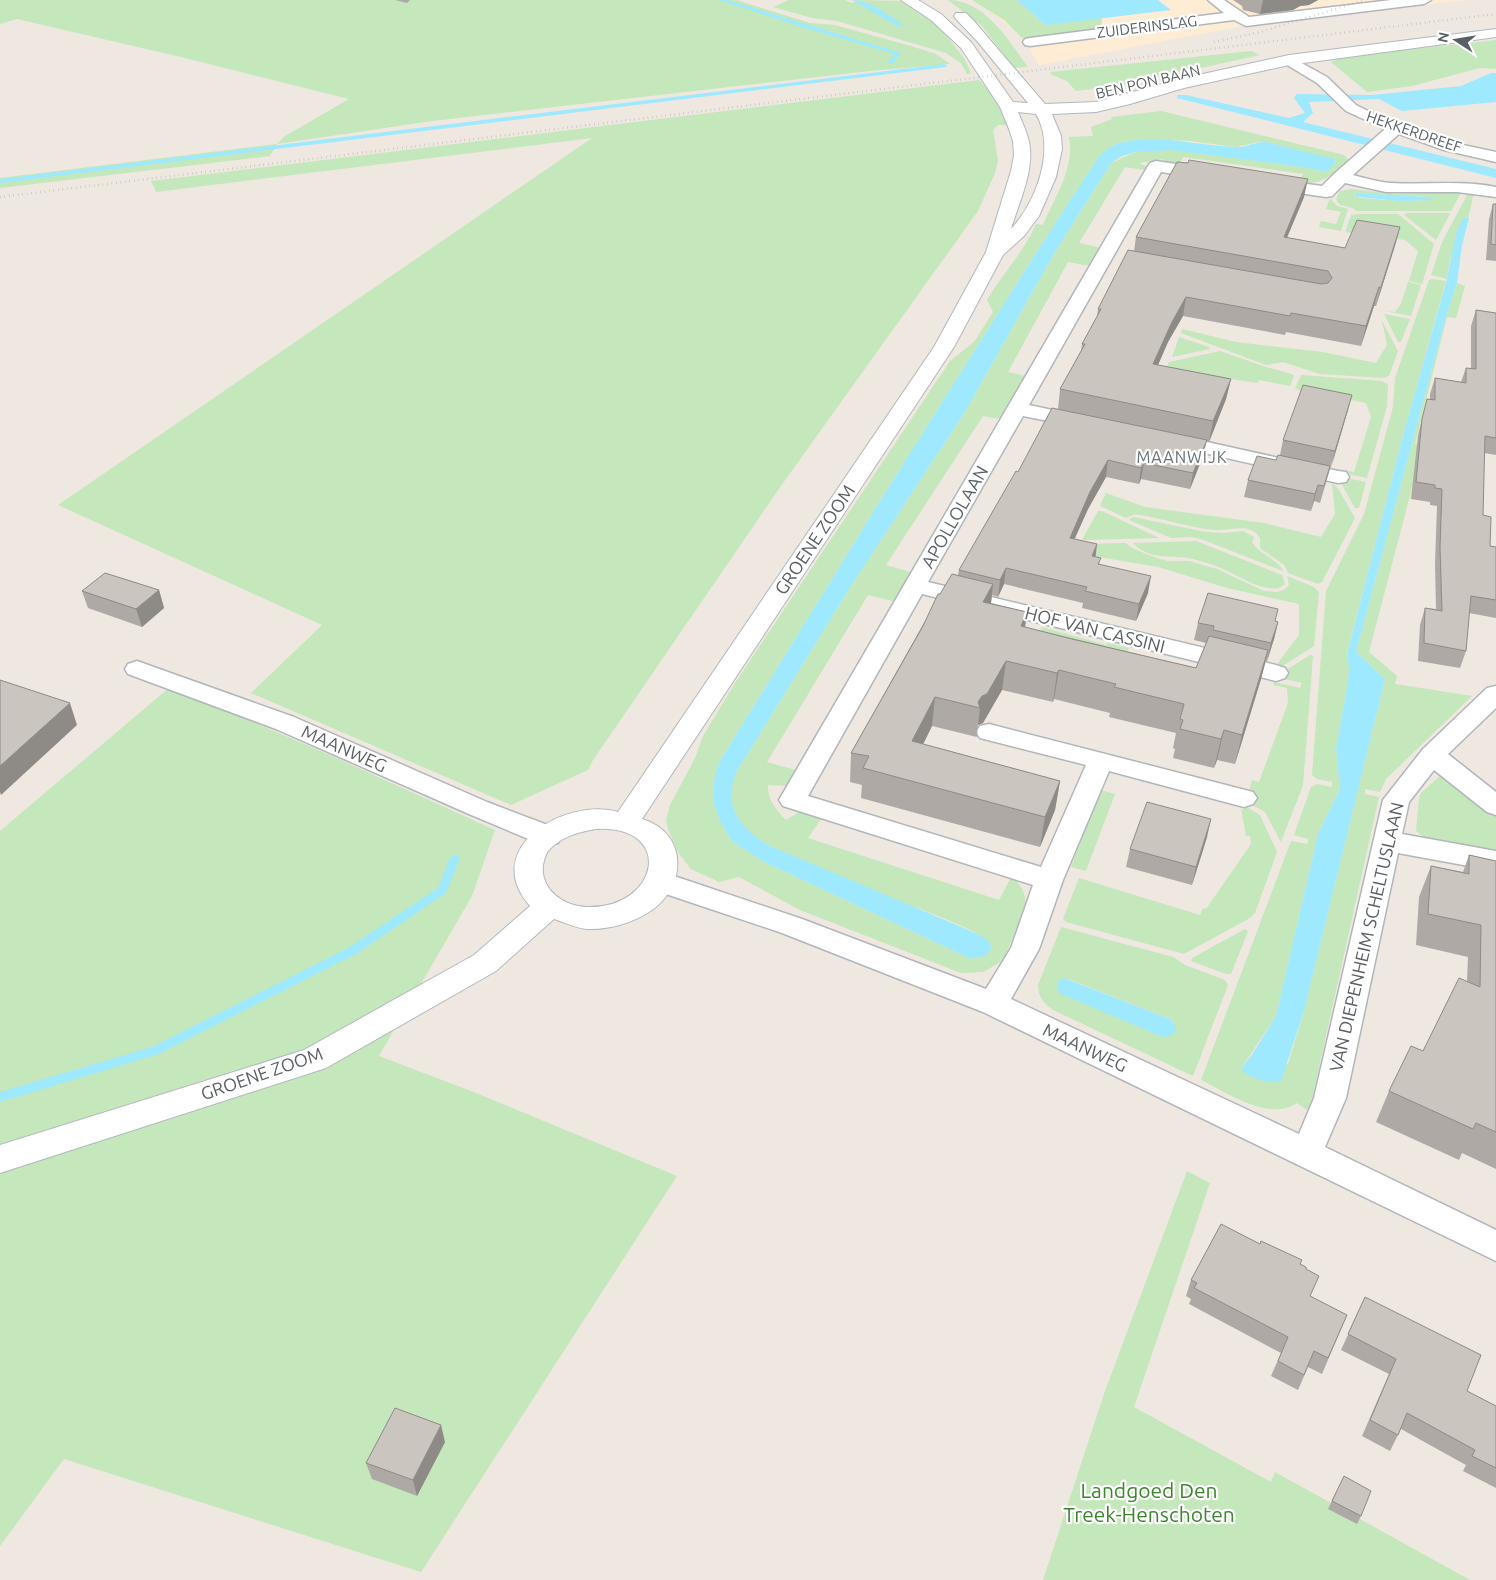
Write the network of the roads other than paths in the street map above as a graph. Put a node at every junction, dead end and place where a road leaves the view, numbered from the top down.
1 (908, 0) edge
2 (1215, 0) edge
3 (1424, 0) edge
4 (950, 8) dead end
5 (1237, 16) junction
6 (1496, 33) edge
7 (1030, 42) dead end
8 (1289, 60) junction
9 (1036, 104) junction
10 (1008, 107) junction
11 (1392, 133) junction
12 (1496, 158) edge
13 (1222, 176) edge
14 (1340, 177) junction
15 (1250, 181) edge
16 (1496, 192) edge
17 (995, 252) junction
18 (1018, 409) junction
19 (1104, 426) edge
20 (1150, 436) edge
21 (1338, 477) dead end
22 (914, 586) junction
23 (137, 668) dead end
24 (1276, 673) dead end
25 (1496, 694) edge
26 (989, 732) dead end
27 (1432, 755) junction
28 (1101, 760) junction
29 (1244, 798) dead end
30 (1496, 806) edge
31 (626, 822) junction
32 (548, 836) junction
33 (1386, 841) junction
34 (1496, 861) edge
35 (1049, 880) junction
36 (661, 882) junction
37 (549, 906) junction
38 (993, 1004) junction
39 (1307, 1153) junction
40 (0, 1159) edge
41 (1496, 1246) edge

1 - 10 main road, GROENE ZOOM
2 - 5 street, ZUIDERINSLAG
3 - 5 street
4 - 9 main road, GROENE ZOOM
5 - 7 street, ZUIDERINSLAG
6 - 8 main road, BEN PON BAAN
8 - 9 main road, BEN PON BAAN
8 - 11 street, HEKKERDREEF
9 - 10 main road
9 - 17 main road, GROENE ZOOM
10 - 17 main road, GROENE ZOOM
11 - 12 street, HEKKERDREEF
11 - 14 street
13 - 18 street, APOLLOLAAN
14 - 15 street
14 - 16 street
17 - 31 main road, GROENE ZOOM
18 - 19 street
18 - 22 street, APOLLOLAAN
20 - 21 street
22 - 24 street, HOF VAN CASSINI
22 - 35 street, APOLLOLAAN
23 - 32 street, MAANWEG
25 - 27 street, VAN DIEPENHEIM SCHELTUSLAAN
26 - 28 street
27 - 30 street
27 - 33 street, VAN DIEPENHEIM SCHELTUSLAAN
28 - 29 street
28 - 35 street
31 - 32 main road
31 - 36 main road
32 - 37 main road
33 - 34 street
33 - 39 street, VAN DIEPENHEIM SCHELTUSLAAN
35 - 38 street
36 - 37 main road
36 - 38 street, MAANWEG
37 - 40 main road, GROENE ZOOM
38 - 39 street, MAANWEG
39 - 41 street, MAANWEG

